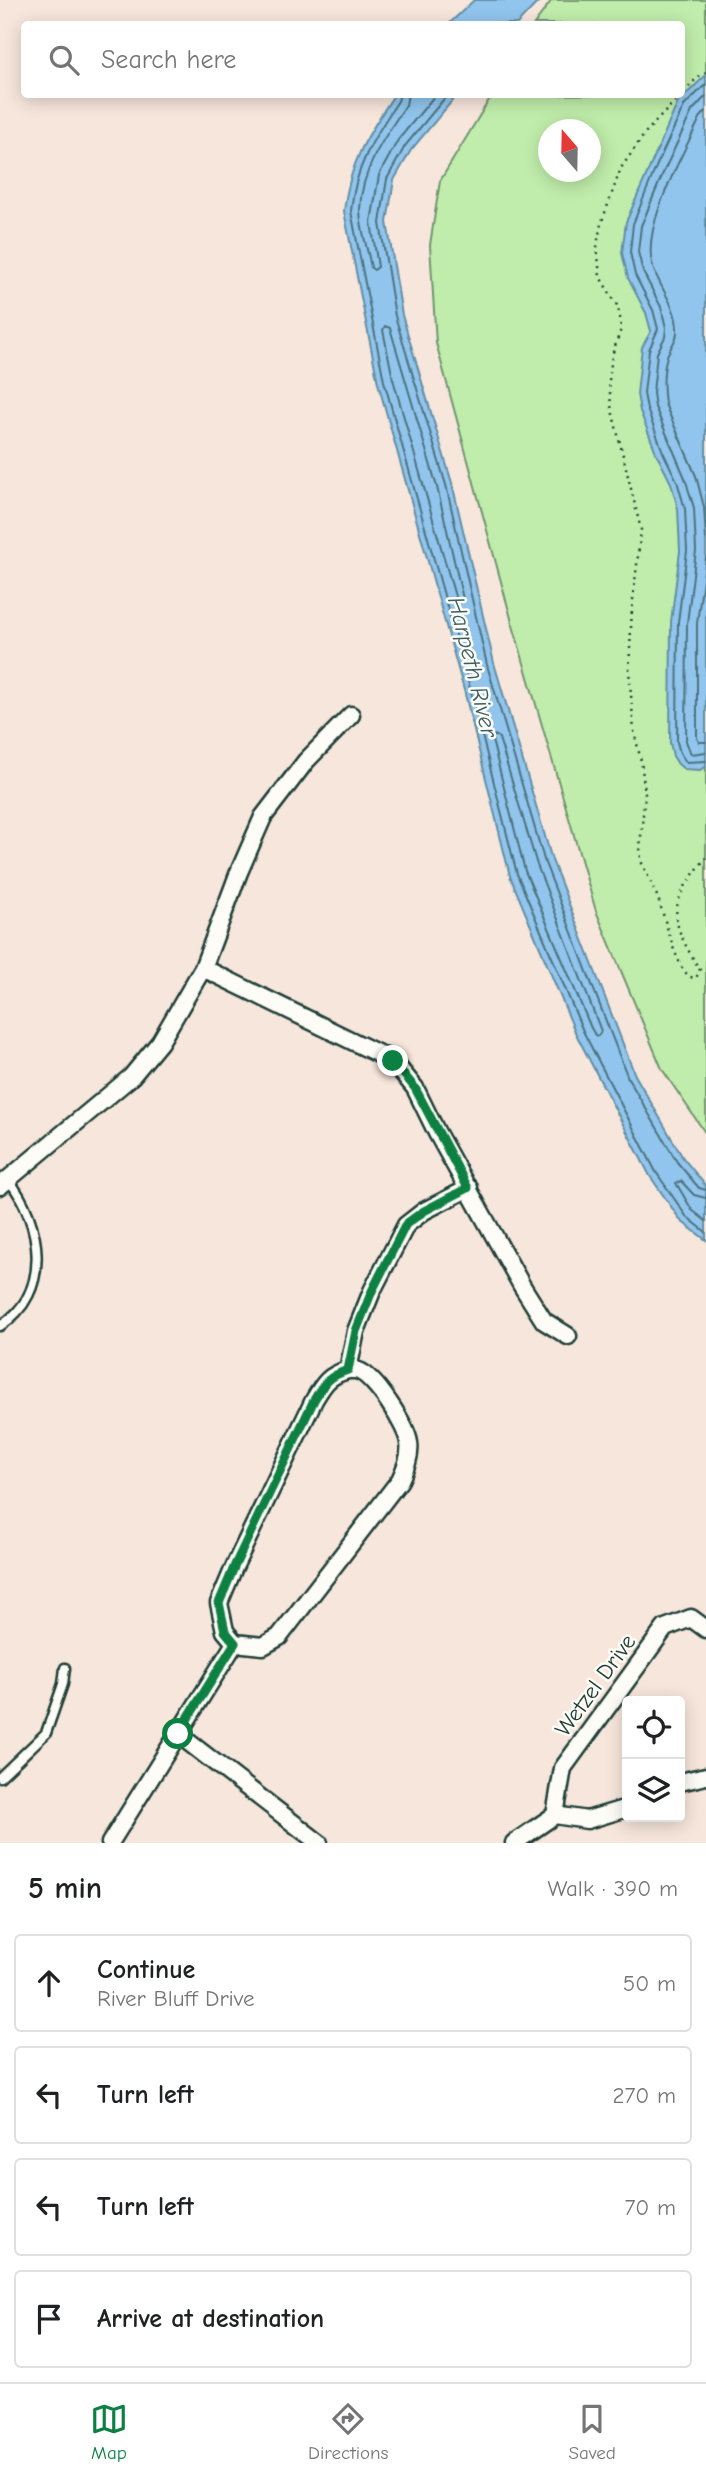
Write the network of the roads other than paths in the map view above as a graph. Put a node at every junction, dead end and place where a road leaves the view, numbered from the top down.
1 (351, 715) dead end
2 (203, 968) junction
3 (4, 1182) edge
4 (468, 1188) junction
5 (0, 1326) edge
6 (568, 1336) dead end
7 (348, 1370) junction
8 (706, 1629) edge
9 (235, 1643) junction
10 (65, 1668) dead end
11 (178, 1734) junction
12 (706, 1776) edge
13 (0, 1777) edge
14 (685, 1781) edge
15 (622, 1810) edge
16 (555, 1815) junction
17 (110, 1843) edge
18 (319, 1843) edge
19 (514, 1843) edge

1 - 2 street
2 - 3 street
2 - 4 street
3 - 5 lane
4 - 6 street
4 - 7 street
7 - 9 street
7 - 9 street
8 - 16 street, Wetzel Drive
9 - 11 street
10 - 13 lane
11 - 17 street
11 - 18 street
12 - 14 street
15 - 16 street
16 - 19 street

